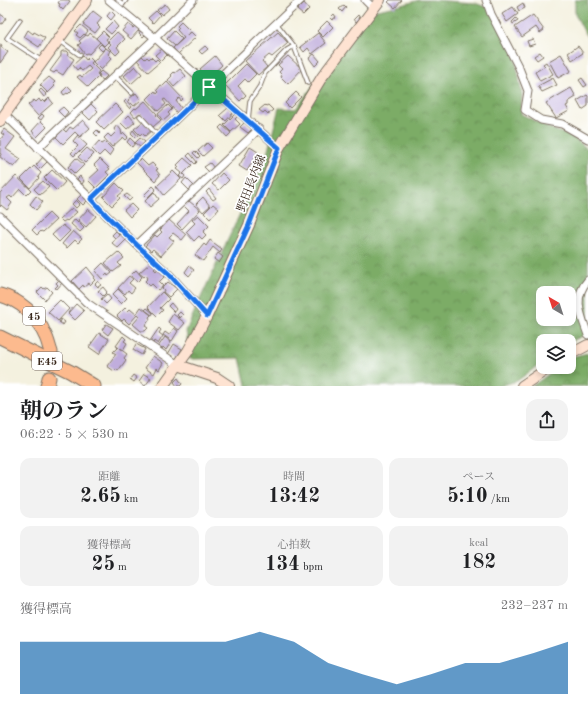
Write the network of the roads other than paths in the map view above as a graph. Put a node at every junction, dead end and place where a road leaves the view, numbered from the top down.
1 (87, 0) edge
2 (109, 0) edge
3 (118, 0) edge
4 (126, 0) edge
5 (193, 0) edge
6 (301, 0) edge
7 (365, 0) edge
8 (486, 0) edge
9 (377, 4) edge
10 (20, 20) dead end
11 (276, 23) junction
12 (155, 38) junction
13 (59, 40) junction
14 (294, 46) junction
15 (80, 55) dead end
16 (43, 62) junction
17 (115, 75) junction
18 (308, 83) dead end
19 (209, 87) junction
20 (132, 92) dead end
21 (140, 116) dead end
22 (2, 118) edge
23 (248, 120) junction
24 (259, 129) junction
25 (158, 136) junction
26 (588, 139) edge
27 (38, 148) junction
28 (279, 148) junction
29 (91, 199) junction
30 (0, 216) edge
31 (137, 245) junction
32 (588, 280) edge
33 (0, 295) edge
34 (207, 316) junction
35 (588, 335) edge
36 (0, 337) edge
37 (588, 345) edge
38 (0, 347) edge
39 (576, 351) edge
40 (51, 352) dead end
41 (178, 365) junction
42 (540, 374) edge
43 (77, 386) edge
44 (94, 386) edge
45 (163, 386) edge
46 (229, 386) edge
47 (522, 386) edge

1 - 13 main road
2 - 12 street
3 - 4 lane
5 - 12 street
6 - 11 street
7 - 9 street
8 - 26 street
9 - 28 main road, 野田長内線
10 - 16 lane
11 - 14 lane
11 - 19 street
12 - 17 street
12 - 19 street
13 - 15 lane
13 - 16 main road
14 - 18 lane
14 - 23 lane
16 - 22 main road
17 - 20 lane
17 - 27 street
19 - 23 street
19 - 25 street
21 - 25 lane
22 - 27 street
23 - 24 street
24 - 28 street
24 - 31 street
25 - 29 street
27 - 29 street
28 - 34 main road, 野田長内線
29 - 31 street
30 - 41 street
31 - 34 street
32 - 35 street
33 - 40 highway, 45
34 - 41 main road, 野田長内線
36 - 44 highway, E45
37 - 39 main road
38 - 43 highway, E45
41 - 45 main road, 野田長内線
41 - 46 main road
42 - 47 main road

